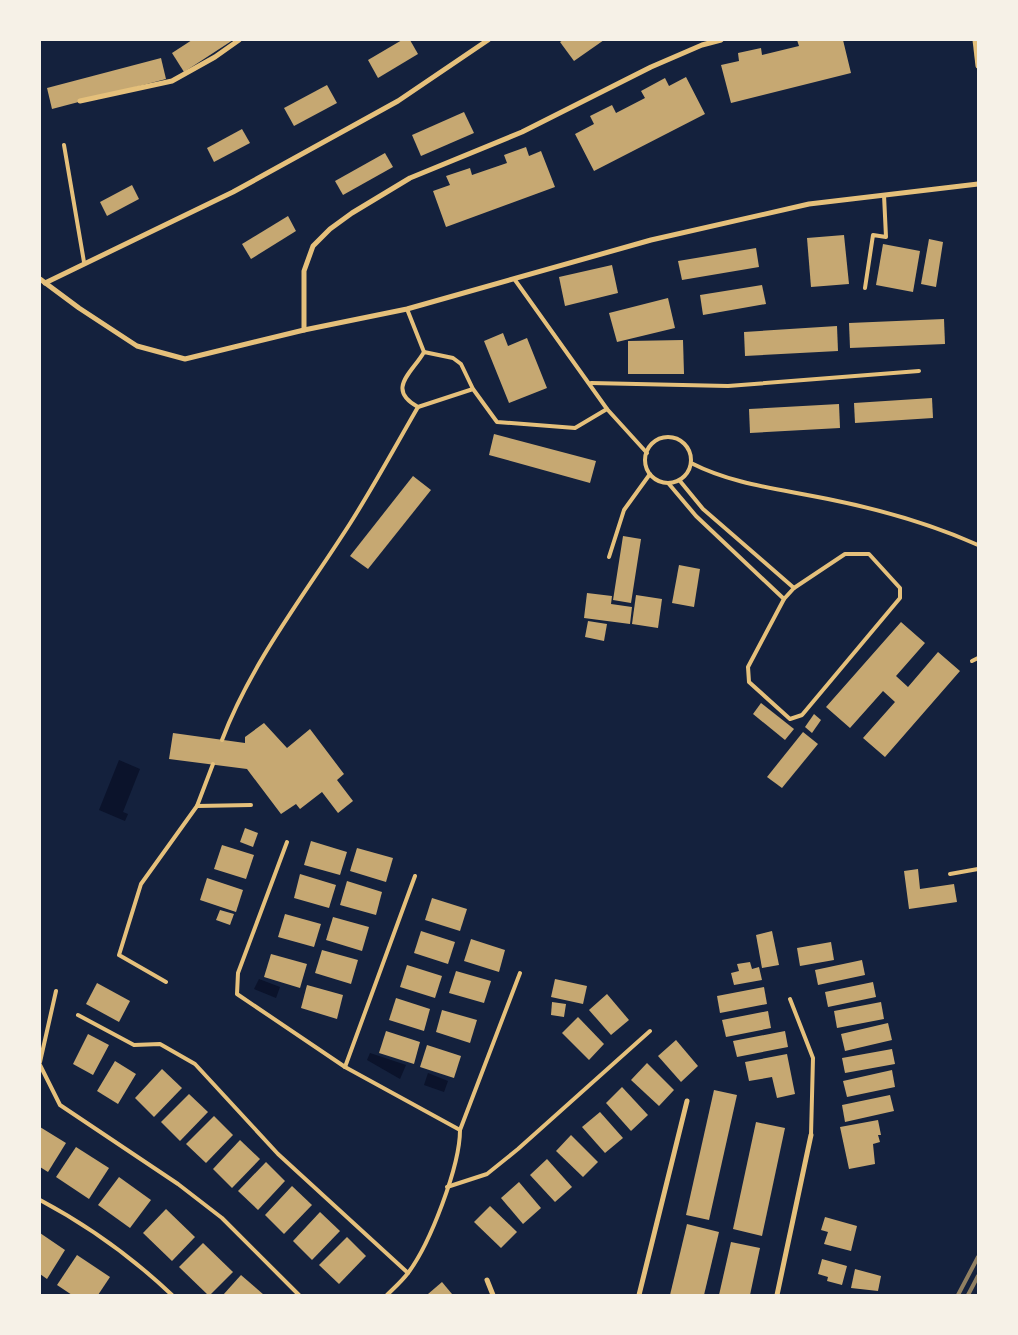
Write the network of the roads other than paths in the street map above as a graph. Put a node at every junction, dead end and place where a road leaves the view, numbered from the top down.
1 (239, 40) edge
2 (488, 40) edge
3 (721, 40) edge
4 (975, 40) edge
5 (978, 66) edge
6 (80, 101) dead end
7 (64, 144) dead end
8 (978, 184) edge
9 (884, 195) junction
10 (84, 262) junction
11 (515, 280) junction
12 (43, 281) edge
13 (40, 288) edge
14 (865, 288) dead end
15 (407, 309) junction
16 (304, 330) junction
17 (424, 352) junction
18 (919, 371) dead end
19 (591, 383) junction
20 (472, 389) junction
21 (418, 407) junction
22 (608, 408) junction
23 (647, 453) junction
24 (691, 463) junction
25 (650, 474) junction
26 (680, 481) junction
27 (669, 484) junction
28 (978, 544) edge
29 (609, 557) dead end
30 (794, 588) junction
31 (784, 599) junction
32 (978, 658) edge
33 (972, 661) dead end
34 (222, 740) dead end
35 (213, 764) dead end
36 (251, 805) dead end
37 (197, 806) junction
38 (287, 842) dead end
39 (978, 868) edge
40 (950, 874) dead end
41 (415, 876) dead end
42 (520, 973) dead end
43 (166, 982) dead end
44 (56, 991) dead end
45 (790, 999) dead end
46 (78, 1015) dead end
47 (650, 1031) dead end
48 (40, 1064) edge
49 (345, 1067) junction
50 (687, 1101) dead end
51 (460, 1130) junction
52 (812, 1135) joint
53 (447, 1187) junction
54 (40, 1200) edge
55 (408, 1273) junction
56 (487, 1280) dead end
57 (172, 1295) edge
58 (299, 1295) edge
59 (386, 1295) edge
60 (493, 1295) edge
61 (639, 1295) edge
62 (777, 1295) edge

1 - 6 street
2 - 10 street
3 - 16 street
4 - 5 street
7 - 10 lane
8 - 9 street
9 - 11 street
9 - 14 lane
10 - 12 street
11 - 15 street
11 - 19 lane
12 - 13 lane
12 - 16 street
15 - 16 street
15 - 17 lane
17 - 20 lane
17 - 21 lane
18 - 19 lane
19 - 22 lane
20 - 21 lane
20 - 22 lane
21 - 34 lane
22 - 23 lane
23 - 24 lane
23 - 25 lane
24 - 26 lane
24 - 28 lane
25 - 27 lane
25 - 29 lane
26 - 27 lane
26 - 30 lane
27 - 31 lane
30 - 31 lane
30 - 31 lane
32 - 33 lane
35 - 37 lane
36 - 37 lane
37 - 43 lane
38 - 49 lane
39 - 40 lane
41 - 49 lane
42 - 51 lane
44 - 48 lane
45 - 52 lane
46 - 55 lane
47 - 53 lane
48 - 58 lane
49 - 51 lane
50 - 61 street
51 - 53 lane
52 - 62 street
53 - 55 lane
54 - 57 lane
55 - 59 lane
56 - 60 street

